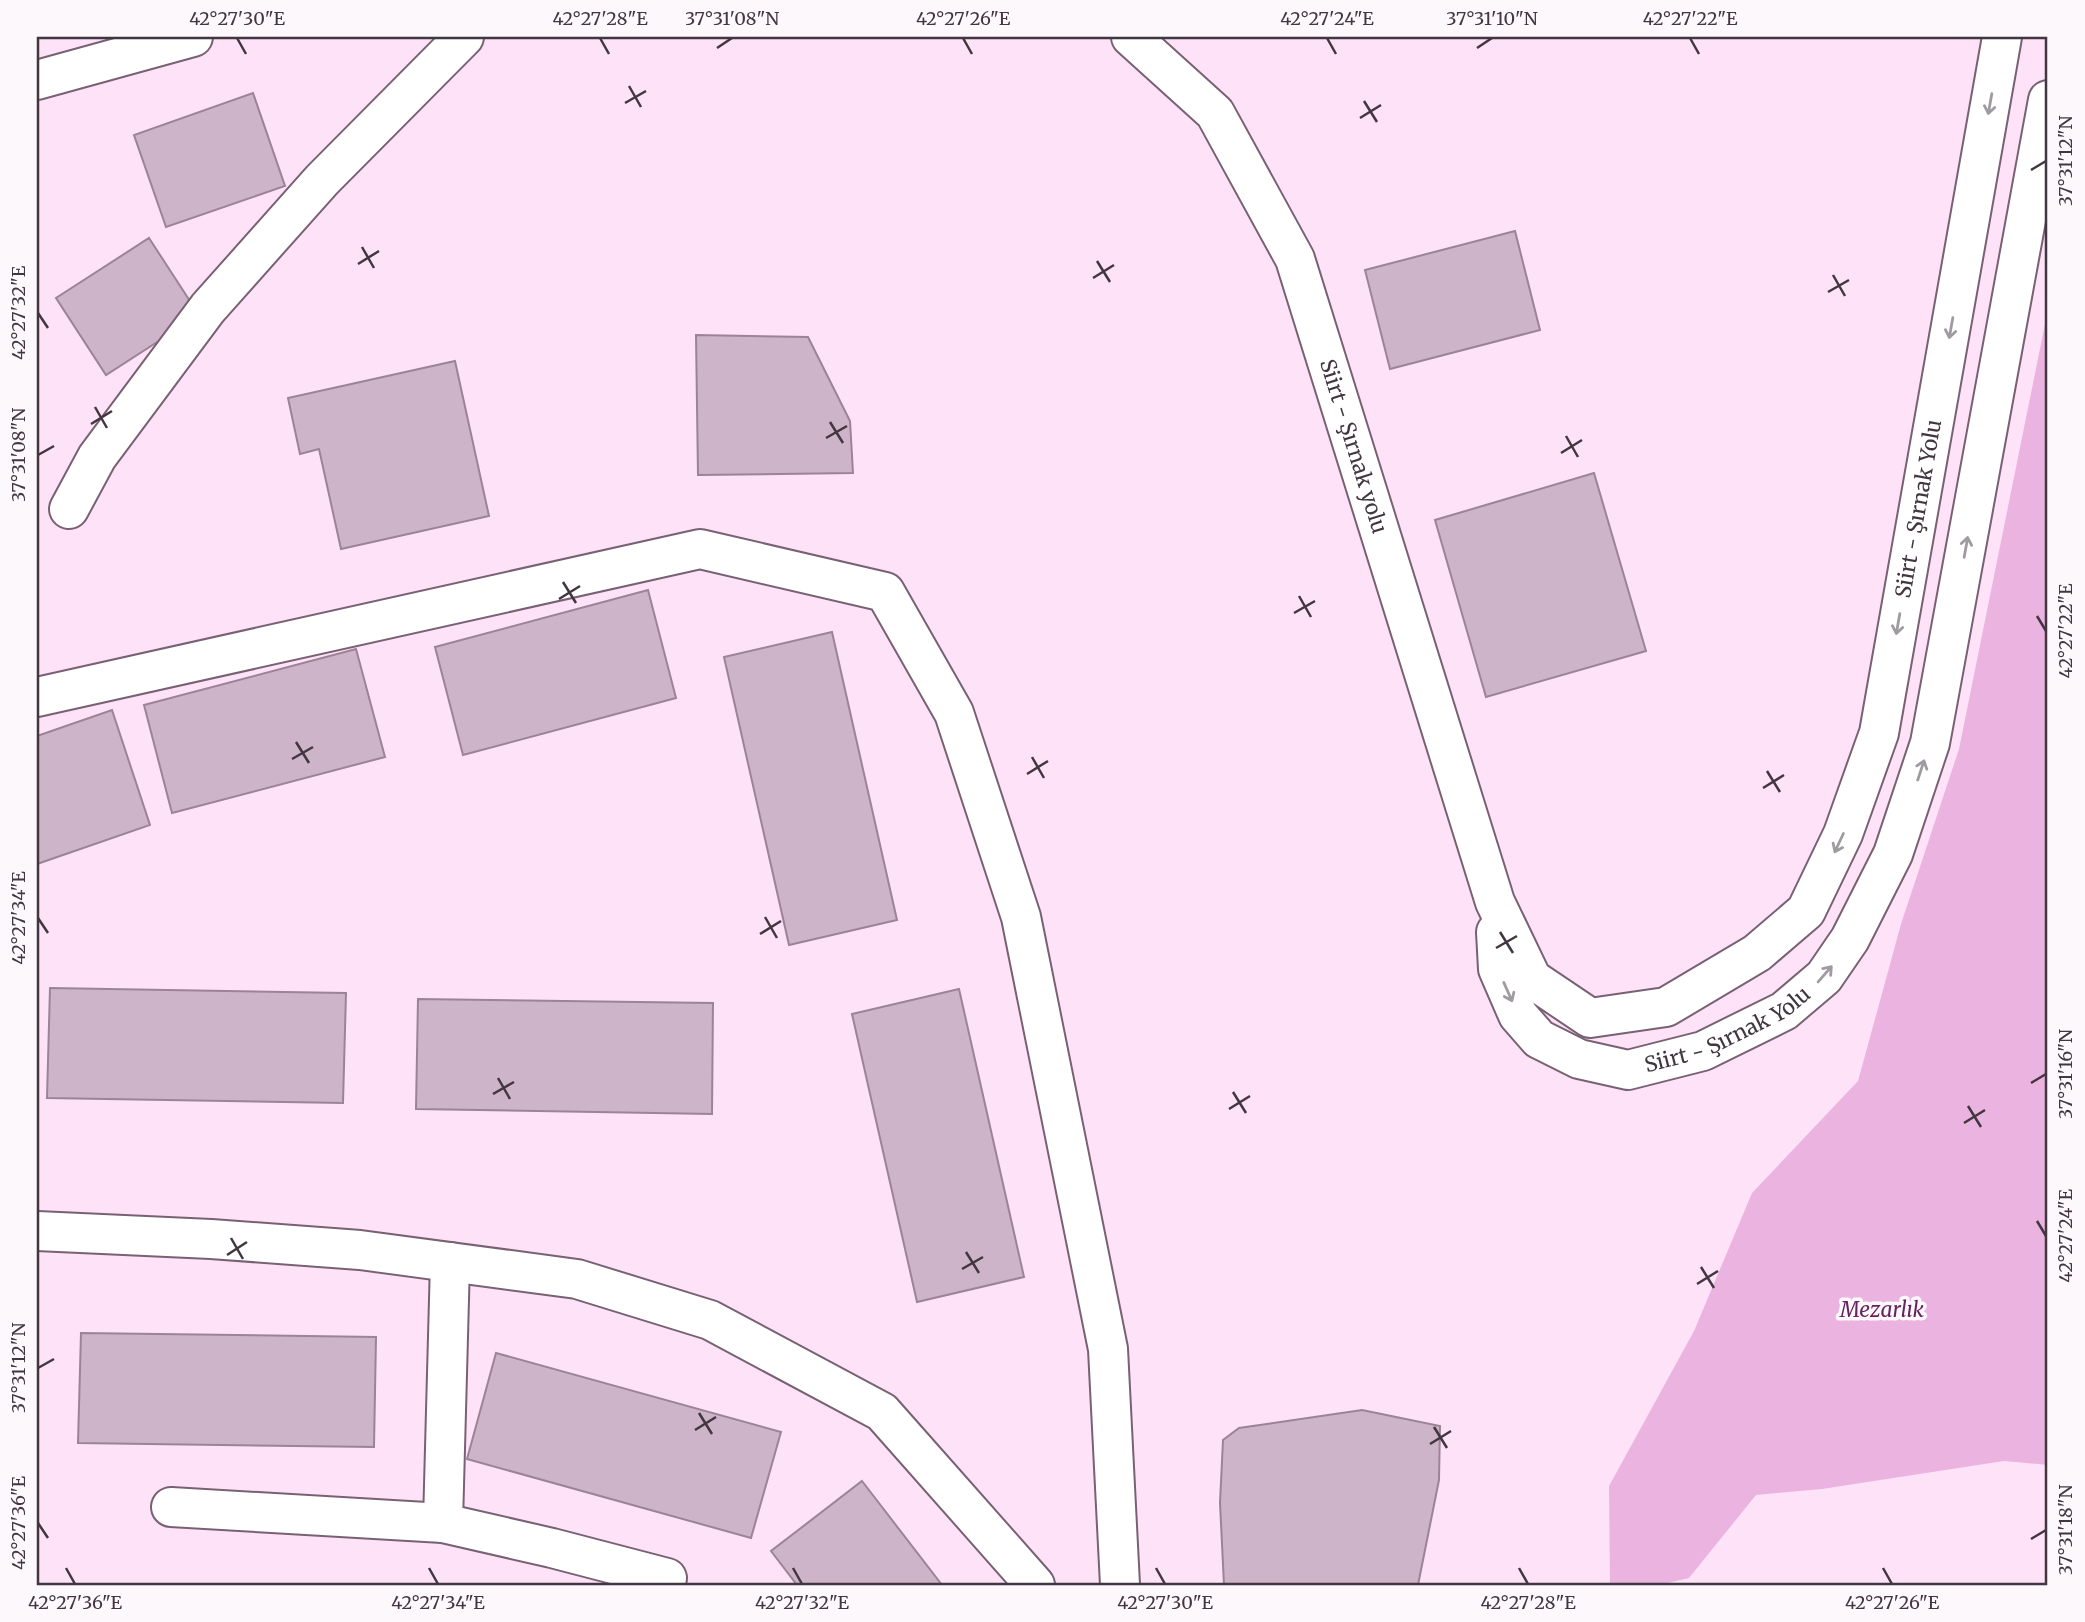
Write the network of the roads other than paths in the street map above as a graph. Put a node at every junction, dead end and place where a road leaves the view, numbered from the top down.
1 (193, 37) edge
2 (464, 37) edge
3 (1130, 37) edge
4 (2002, 37) edge
5 (37, 80) edge
6 (2048, 100) edge
7 (69, 509) dead end
8 (37, 697) edge
9 (1495, 902) junction
10 (37, 1231) edge
11 (450, 1262) junction
12 (171, 1507) dead end
13 (443, 1523) junction
14 (667, 1578) dead end
15 (1035, 1585) edge
16 (1120, 1585) edge

1 - 5 street
2 - 7 street
3 - 9 street, Siirt - Şırnak yolu
4 -> 9 street, Siirt - Şırnak Yolu
9 -> 6 street, Siirt - Şırnak Yolu
8 - 16 street
10 - 11 street
11 - 13 street
11 - 15 street
12 - 13 street
13 - 14 street

